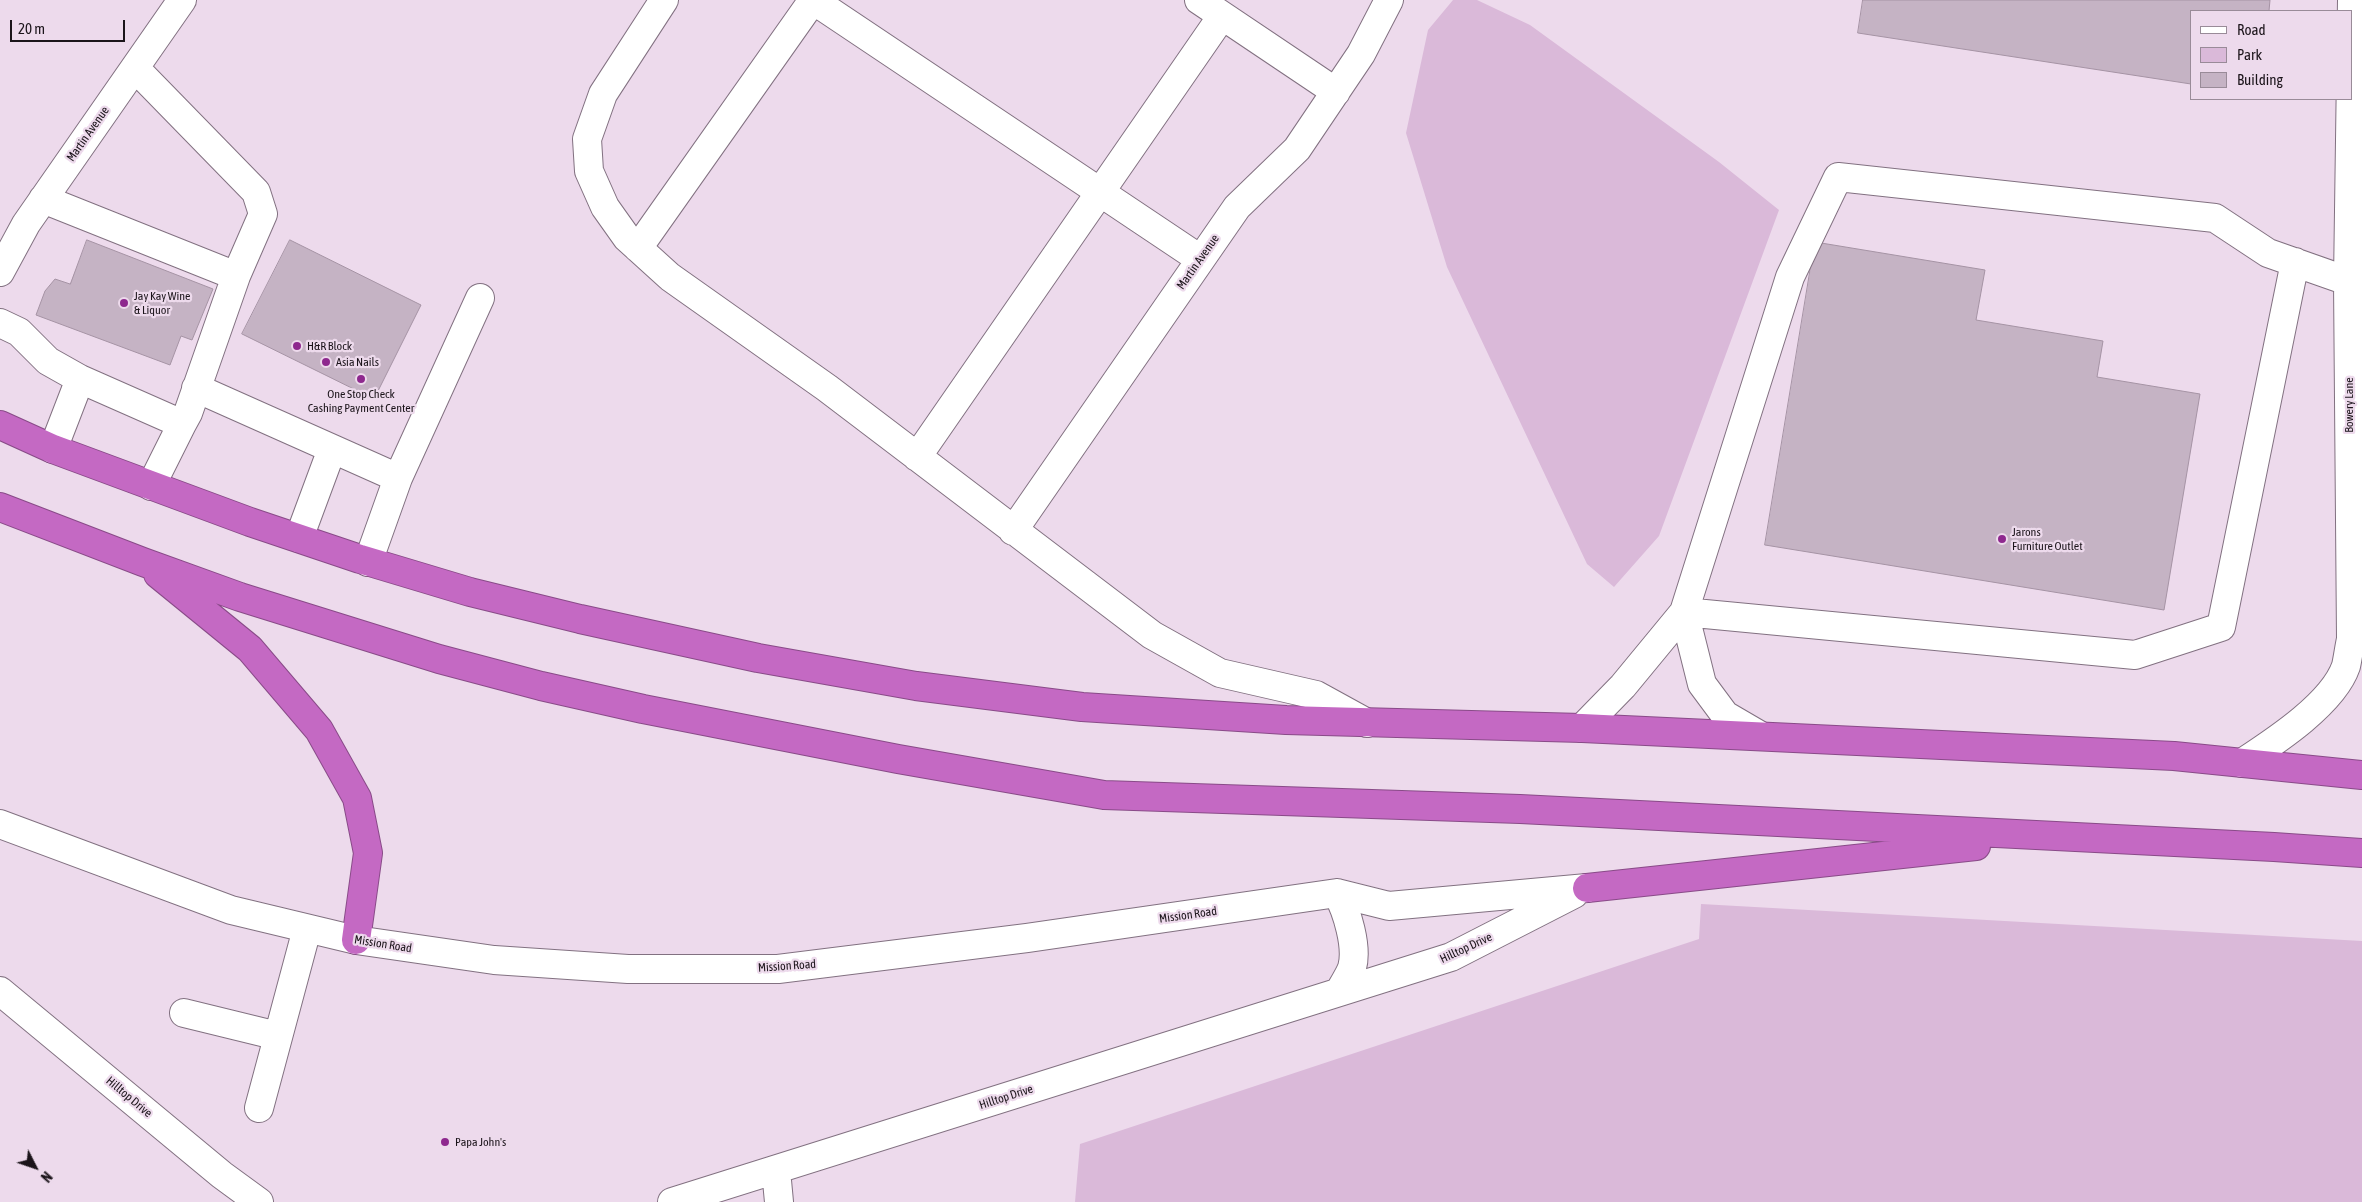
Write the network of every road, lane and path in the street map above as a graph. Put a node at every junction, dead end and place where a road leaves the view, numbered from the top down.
1 (182, 0) edge
2 (664, 0) edge
3 (813, 0) edge
4 (1199, 0) edge
5 (1389, 0) edge
6 (2352, 0) edge
7 (1222, 16) junction
8 (135, 68) junction
9 (1336, 92) junction
10 (1101, 193) junction
11 (43, 199) junction
12 (638, 248) junction
13 (1200, 259) junction
14 (2295, 262) junction
15 (0, 272) edge
16 (236, 276) junction
17 (2355, 284) edge
18 (480, 298) dead end
19 (0, 322) edge
20 (80, 380) junction
21 (196, 388) junction
22 (182, 424) junction
23 (0, 425) edge
24 (53, 449) junction
25 (332, 449) junction
26 (917, 457) junction
27 (398, 478) junction
28 (151, 486) junction
29 (0, 507) edge
30 (1013, 531) junction
31 (299, 538) junction
32 (143, 562) junction
33 (368, 562) junction
34 (1684, 612) junction
35 (1367, 723) junction
36 (1582, 728) junction
37 (1761, 736) junction
38 (2242, 763) junction
39 (2362, 775) edge
40 (0, 824) edge
41 (2058, 837) junction
42 (2274, 846) junction
43 (2362, 853) edge
44 (2362, 873) edge
45 (1587, 888) junction
46 (1337, 893) junction
47 (307, 928) junction
48 (356, 940) junction
49 (0, 991) edge
50 (1338, 992) junction
51 (184, 1013) dead end
52 (278, 1036) junction
53 (259, 1108) dead end
54 (776, 1170) junction
55 (259, 1202) edge
56 (672, 1202) edge
57 (779, 1202) edge

1 - 8 street, Martin Avenue
2 - 12 street
3 - 10 street
3 - 12 street
4 - 7 street
5 - 9 street, Martin Avenue
6 - 17 street, Bowery Lane
7 - 9 street
7 - 10 street
8 - 11 street, Martin Avenue
8 - 16 street
9 - 13 street, Martin Avenue
10 - 13 street
10 - 26 street
11 - 15 street, Martin Avenue
11 - 16 street
12 - 26 street
13 - 30 street, Martin Avenue
14 - 17 street
14 - 34 street
14 - 34 street
16 - 21 street
17 - 38 street, Bowery Lane
18 - 27 street
19 - 20 street
20 - 22 street
20 - 24 street
21 - 22 street
21 - 25 street
22 - 28 street
23 - 24 highway
24 - 28 highway
25 - 27 street
25 - 31 street
26 - 30 street
27 - 33 street
28 - 31 highway
29 - 32 highway
30 - 35 street
31 - 33 highway
32 - 41 highway
32 - 48 highway
33 - 35 highway
34 - 36 street
34 - 37 street
35 - 36 highway
36 - 37 highway
37 - 38 highway
38 - 39 highway
40 - 47 street, Mission Road
41 - 42 highway
41 - 45 highway
42 - 43 highway
42 - 44 highway
45 - 46 street, Mission Road
45 - 50 street, Hilltop Drive
46 - 48 street, Mission Road
46 - 50 street
47 - 48 street, Mission Road
47 - 52 street
49 - 55 street, Hilltop Drive
50 - 54 street, Hilltop Drive
51 - 52 street
52 - 53 street
54 - 56 street, Hilltop Drive
54 - 57 street

